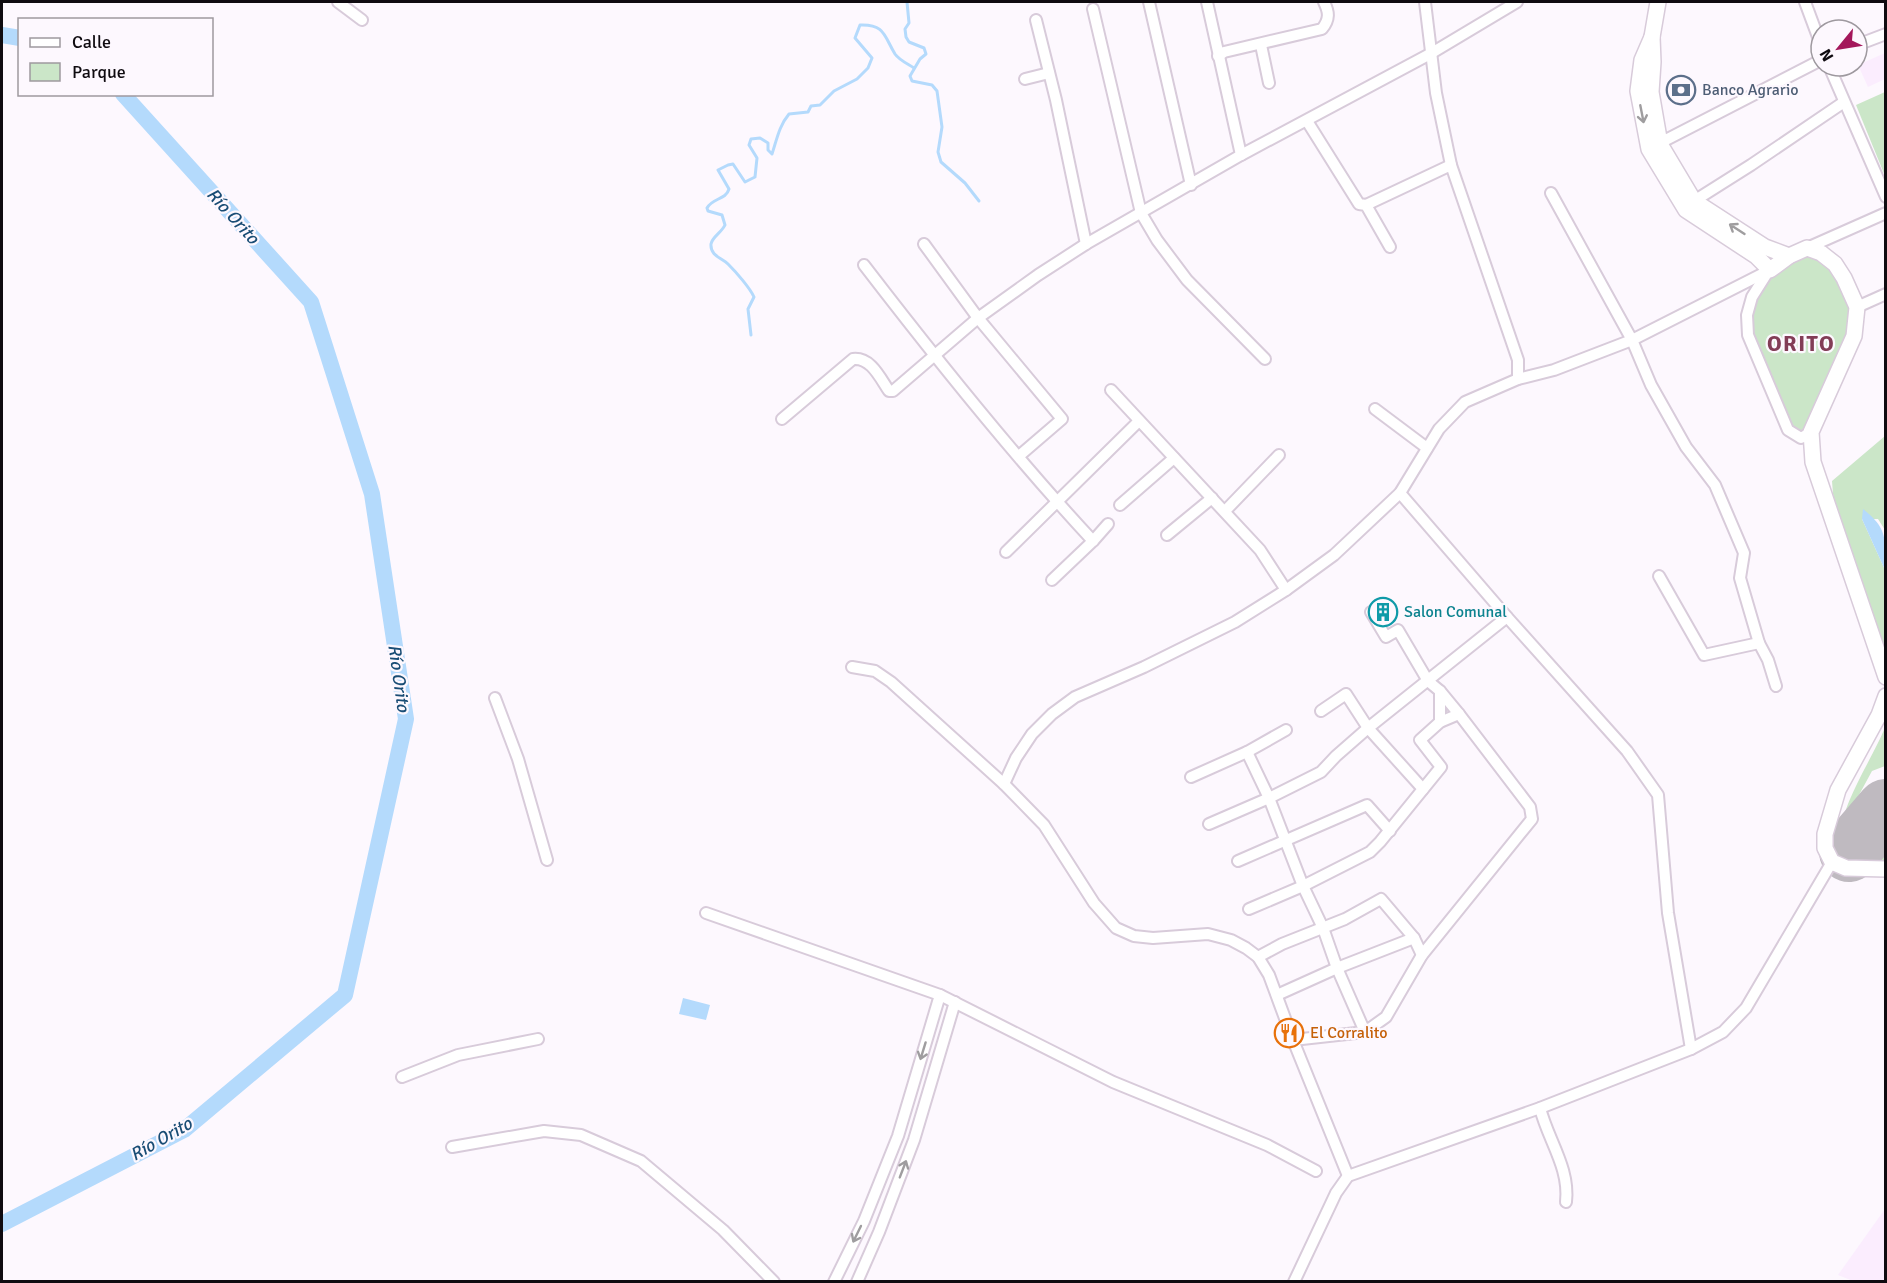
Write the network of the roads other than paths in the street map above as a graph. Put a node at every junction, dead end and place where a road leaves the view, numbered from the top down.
1 (338, 2) edge
2 (1149, 2) edge
3 (1207, 2) edge
4 (1324, 2) edge
5 (1425, 2) edge
6 (1517, 2) edge
7 (1658, 2) edge
8 (1805, 2) edge
9 (1093, 9) dead end
10 (1811, 18) edge
11 (362, 20) dead end
12 (1036, 20) dead end
13 (1886, 34) edge
14 (1869, 40) edge
15 (1262, 45) junction
16 (1430, 54) junction
17 (1218, 56) junction
18 (1809, 66) edge
19 (1049, 73) junction
20 (1834, 78) edge
21 (1025, 79) dead end
22 (1269, 83) dead end
23 (1844, 102) junction
24 (1306, 121) junction
25 (1655, 146) junction
26 (1241, 155) junction
27 (1451, 165) junction
28 (1191, 185) junction
29 (1551, 193) dead end
30 (1886, 197) edge
31 (1694, 201) junction
32 (1366, 205) junction
33 (1140, 213) junction
34 (1886, 213) edge
35 (924, 244) dead end
36 (1086, 244) junction
37 (1390, 247) dead end
38 (1807, 248) junction
39 (1789, 256) junction
40 (864, 265) dead end
41 (1770, 270) junction
42 (1886, 294) edge
43 (1857, 307) junction
44 (978, 318) junction
45 (1632, 340) junction
46 (934, 356) junction
47 (1264, 359) dead end
48 (1518, 379) junction
49 (1111, 390) dead end
50 (1375, 409) dead end
51 (782, 419) dead end
52 (1139, 421) junction
53 (1811, 432) junction
54 (1427, 448) junction
55 (1279, 455) dead end
56 (1019, 456) junction
57 (1174, 458) junction
58 (1400, 493) junction
59 (1212, 498) junction
60 (1057, 503) junction
61 (1120, 506) dead end
62 (1225, 511) junction
63 (1108, 524) dead end
64 (1167, 535) dead end
65 (1093, 541) junction
66 (1006, 552) dead end
67 (1659, 576) dead end
68 (1052, 580) dead end
69 (1286, 590) junction
70 (1371, 612) dead end
71 (1507, 617) junction
72 (1759, 643) junction
73 (852, 667) dead end
74 (1886, 677) edge
75 (1428, 681) junction
76 (1776, 686) dead end
77 (1440, 691) junction
78 (1886, 696) edge
79 (495, 698) dead end
80 (1321, 711) dead end
81 (1459, 714) junction
82 (1440, 723) junction
83 (1368, 728) junction
84 (1286, 730) dead end
85 (1247, 752) junction
86 (1191, 777) dead end
87 (1004, 784) junction
88 (1423, 789) junction
89 (1269, 798) junction
90 (1209, 824) dead end
91 (1390, 831) junction
92 (1286, 842) junction
93 (547, 861) dead end
94 (1238, 861) dead end
95 (1832, 862) junction
96 (1886, 869) edge
97 (1303, 886) junction
98 (1249, 909) dead end
99 (706, 913) dead end
100 (1323, 928) junction
101 (1414, 938) junction
102 (1422, 955) junction
103 (1257, 957) junction
104 (1337, 968) junction
105 (940, 995) junction
106 (1277, 995) junction
107 (955, 1002) junction
108 (1365, 1032) junction
109 (538, 1039) dead end
110 (1293, 1040) junction
111 (1690, 1049) junction
112 (402, 1077) dead end
113 (1540, 1108) junction
114 (898, 1136) junction
115 (914, 1140) junction
116 (452, 1147) dead end
117 (1317, 1171) dead end
118 (1348, 1176) junction
119 (1566, 1202) dead end
120 (771, 1279) edge
121 (784, 1281) edge
122 (834, 1281) edge
123 (857, 1281) edge
124 (1294, 1281) edge

1 - 11 street
2 - 28 street
3 - 17 street
4 - 15 street
5 - 16 street
6 - 16 street
7 - 25 main road
8 - 10 street
9 - 33 street
12 - 19 street
13 - 14 street
15 - 17 street
15 - 22 street
16 - 24 street
16 - 27 street
17 - 26 street
18 - 25 street
19 - 21 street
19 - 36 street
20 - 23 street
23 - 30 street
23 - 31 street
24 - 26 street
24 - 32 street
25 - 31 main road
25 - 41 main road
26 - 28 street
27 - 32 street
27 - 48 street
28 - 33 street
29 - 45 street
39 -> 31 main road
32 - 37 street
33 - 36 street
33 - 47 street
34 - 38 street
35 - 44 street
36 - 44 street
38 - 39 main road
38 - 43 main road
39 - 41 main road
40 - 46 street
41 - 45 street
41 - 53 street
42 - 43 street
43 - 53 main road
44 - 46 street
44 - 56 street
45 - 48 street
45 - 72 street
46 - 51 street
46 - 56 street
48 - 54 street
49 - 52 street
50 - 54 street
52 - 57 street
52 - 60 street
53 - 74 main road
54 - 58 street
55 - 62 street
56 - 60 street
57 - 59 street
57 - 61 street
58 - 69 street
58 - 71 street
59 - 62 street
59 - 64 street
60 - 65 street
60 - 66 street
62 - 69 street
63 - 65 street
65 - 68 street
67 - 72 street
69 - 87 street
70 - 75 street
71 - 75 street
71 - 111 street
72 - 76 street
73 - 87 street
75 - 77 street
75 - 83 street
77 - 81 street
77 - 82 street
78 - 95 main road
79 - 93 street
80 - 83 street
81 - 82 street
81 - 102 street
82 - 88 street
83 - 88 street
83 - 89 street
84 - 85 street
85 - 86 street
85 - 89 street
87 - 103 street
88 - 91 street
89 - 90 street
89 - 92 street
91 - 92 street
91 - 97 street
92 - 94 street
92 - 97 street
95 - 96 main road
95 - 111 street
97 - 98 street
97 - 100 street
99 - 105 street
100 - 101 street
100 - 103 street
100 - 104 street
101 - 102 street
101 - 104 street
102 - 108 street
103 - 106 street
104 - 106 street
104 - 108 street
105 - 107 street
105 -> 114 street
106 - 110 street
107 - 115 street
107 - 117 street
108 - 110 street
109 - 112 street
110 - 118 street
111 - 113 street
113 - 118 street
113 - 119 street
114 - 115 street
114 -> 122 street
123 -> 115 street
116 - 120 street
118 - 124 street
120 - 121 street

